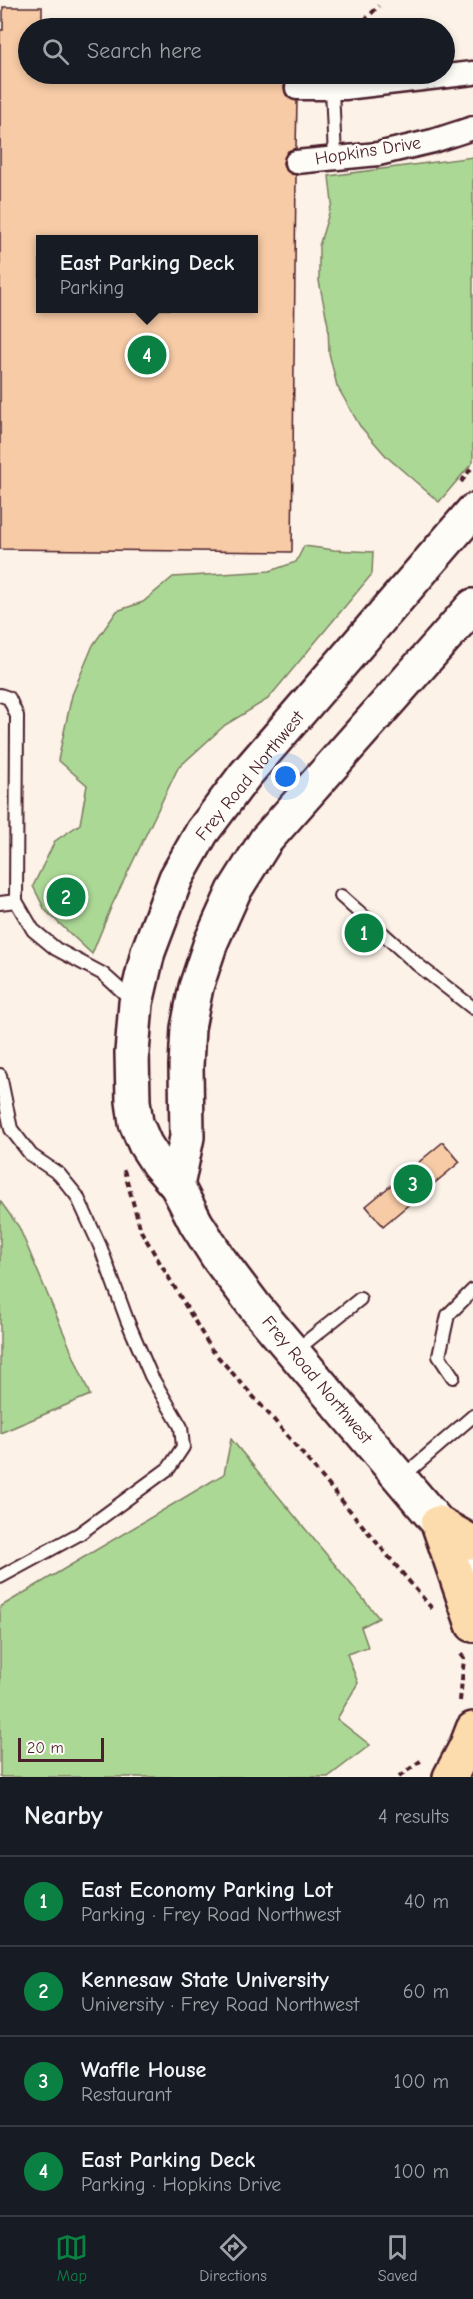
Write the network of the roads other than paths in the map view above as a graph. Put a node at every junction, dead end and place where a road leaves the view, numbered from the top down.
1 (473, 72) edge
2 (455, 74) edge
3 (367, 84) edge
4 (297, 88) dead end
5 (332, 88) junction
6 (473, 128) edge
7 (335, 158) junction
8 (296, 162) dead end
9 (473, 511) edge
10 (469, 613) edge
11 (0, 695) edge
12 (341, 896) dead end
13 (16, 901) junction
14 (0, 903) edge
15 (136, 1003) junction
16 (473, 1008) edge
17 (0, 1075) edge
18 (177, 1186) junction
19 (473, 1290) edge
20 (360, 1299) dead end
21 (293, 1352) junction
22 (453, 1377) dead end
23 (473, 1416) edge
24 (400, 1478) junction
25 (438, 1523) junction
26 (473, 1543) edge
27 (473, 1564) edge
28 (0, 1577) edge
29 (465, 1636) edge
30 (466, 1719) edge
31 (450, 1777) edge

1 - 2 street
3 - 5 street
4 - 5 street
5 - 7 lane
6 - 7 street, Hopkins Drive
7 - 8 street, Hopkins Drive
9 - 15 main road, Frey Road Northwest
10 - 18 main road
11 - 13 lane
12 - 16 lane
13 - 14 lane
13 - 15 lane
15 - 18 main road, Frey Road Northwest
17 - 28 lane
18 - 21 main road, Frey Road Northwest
19 - 22 lane
20 - 21 lane
21 - 24 main road, Frey Road Northwest
23 - 24 lane
24 - 25 main road, Frey Road Northwest
25 - 26 main road
25 - 27 main road, Frey Road Northwest
25 - 29 main road
30 - 31 main road

